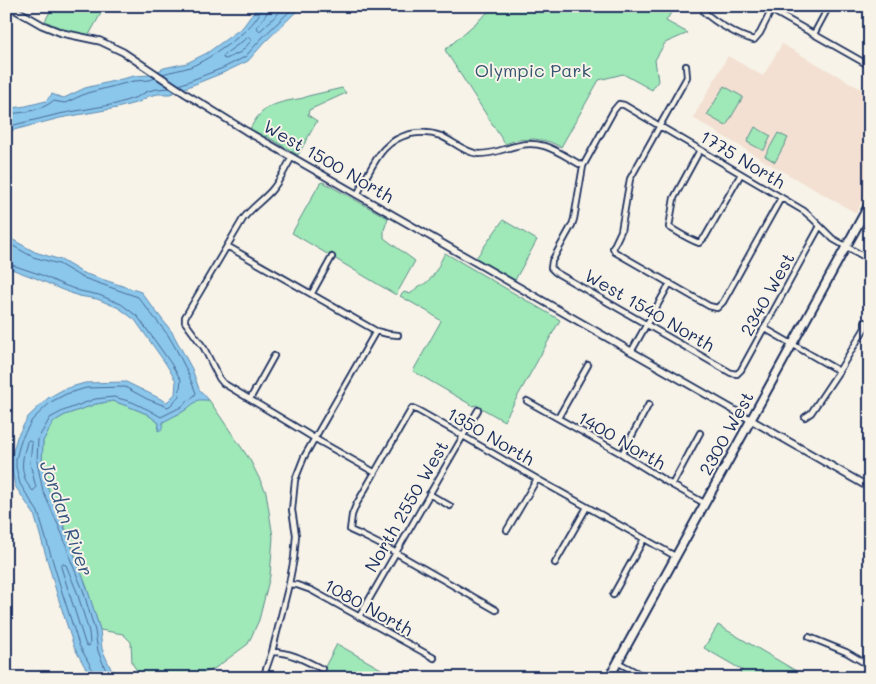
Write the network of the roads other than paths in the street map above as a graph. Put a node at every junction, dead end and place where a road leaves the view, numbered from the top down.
1 (9, 6) edge
2 (706, 6) edge
3 (764, 6) edge
4 (829, 6) edge
5 (772, 11) junction
6 (814, 34) junction
7 (686, 66) dead end
8 (870, 66) edge
9 (659, 126) junction
10 (700, 150) junction
11 (292, 157) junction
12 (583, 166) junction
13 (741, 174) junction
14 (357, 195) junction
15 (781, 198) junction
16 (870, 203) edge
17 (820, 226) junction
18 (228, 246) junction
19 (846, 247) junction
20 (332, 257) dead end
21 (870, 260) edge
22 (670, 284) junction
23 (312, 293) junction
24 (865, 322) dead end
25 (647, 324) junction
26 (764, 328) junction
27 (376, 331) junction
28 (398, 335) dead end
29 (793, 344) junction
30 (631, 352) junction
31 (274, 356) dead end
32 (588, 365) dead end
33 (839, 371) junction
34 (736, 374) joint
35 (250, 399) junction
36 (527, 401) dead end
37 (650, 404) dead end
38 (478, 410) dead end
39 (805, 417) dead end
40 (558, 418) junction
41 (750, 420) junction
42 (700, 433) dead end
43 (463, 435) junction
44 (315, 438) junction
45 (622, 454) junction
46 (374, 472) junction
47 (537, 479) junction
48 (672, 485) junction
49 (870, 488) edge
50 (429, 494) junction
51 (704, 503) junction
52 (450, 506) dead end
53 (587, 507) junction
54 (507, 530) dead end
55 (644, 539) junction
56 (396, 553) junction
57 (675, 556) junction
58 (555, 563) dead end
59 (289, 584) junction
60 (613, 595) dead end
61 (496, 610) dead end
62 (360, 617) junction
63 (809, 637) dead end
64 (272, 652) junction
65 (434, 658) dead end
66 (617, 662) junction
67 (870, 666) edge
68 (322, 669) dead end
69 (870, 672) edge
70 (263, 678) edge
71 (608, 678) edge
72 (647, 678) edge
73 (866, 678) edge

1 - 11 street, West 1500 North
2 - 5 street
3 - 5 street
4 - 6 street
5 - 6 street
6 - 8 street
7 - 9 street
9 - 10 street, 1775 North
9 - 12 street, 1775 North
9 - 22 street
10 - 13 street, 1775 North
10 - 13 street
11 - 14 street, West 1500 North
11 - 18 street
12 - 14 street
12 - 25 street, West 1540 North
13 - 15 street, 1775 North
14 - 30 street, West 1500 North
15 - 17 street, 1775 North
15 - 22 street
16 - 19 main road, 2300 West
17 - 19 street, 1775 North
17 - 26 street, 2340 West
18 - 23 street
18 - 35 street
19 - 21 street, 1775 North
19 - 29 main road, 2300 West
20 - 23 street
22 - 25 street
23 - 27 street
24 - 33 street
25 - 30 street
25 - 34 street, West 1540 North
26 - 29 street
26 - 34 street, 2340 West
27 - 28 street
27 - 44 street
29 - 33 street
29 - 41 main road, 2300 West
30 - 41 street, West 1500 North
31 - 35 street
32 - 40 street
33 - 39 street
35 - 44 street
36 - 40 street, 1400 North
37 - 45 street
38 - 43 street, North 2550 West
40 - 45 street, 1400 North
41 - 49 street, West 1500 North
41 - 51 main road, 2300 West
42 - 48 street
43 - 46 street, 1350 North
43 - 47 street, 1350 North
43 - 50 street, North 2550 West
44 - 46 street
44 - 59 street
45 - 48 street, 1400 North
46 - 56 street, 1350 North
47 - 53 street, 1350 North
47 - 54 street
48 - 51 street, 1400 North
50 - 52 street
50 - 56 street, North 2550 West
51 - 57 main road, 2300 West
53 - 55 street, 1350 North
53 - 58 street
55 - 57 street, 1350 North
55 - 60 street
56 - 61 street
56 - 62 street, North 2550 West
57 - 66 main road, 2300 West
59 - 62 street, 1080 North
59 - 64 street
62 - 65 street, 1080 North
63 - 67 street
64 - 68 street
64 - 70 street
66 - 71 main road, 2300 West
66 - 72 street
69 - 73 street

